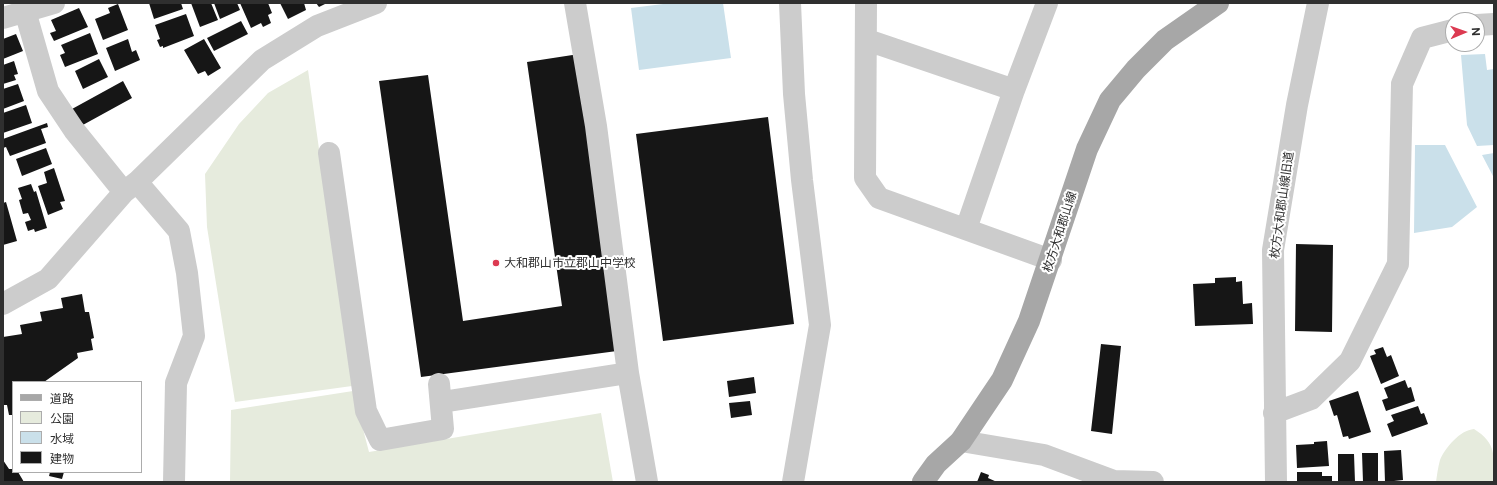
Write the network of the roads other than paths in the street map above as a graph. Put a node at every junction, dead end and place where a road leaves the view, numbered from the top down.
1 (54, 3) edge
2 (376, 3) edge
3 (575, 3) edge
4 (790, 3) edge
5 (866, 3) edge
6 (1047, 3) edge
7 (1217, 3) edge
8 (1318, 3) edge
9 (24, 11) junction
10 (3, 18) edge
11 (1445, 32) edge
12 (866, 40) junction
13 (1014, 90) junction
14 (329, 153) dead end
15 (131, 187) junction
16 (966, 229) junction
17 (1051, 260) junction
18 (3, 304) edge
19 (628, 374) junction
20 (1274, 413) junction
21 (961, 440) junction
22 (174, 482) edge
23 (647, 482) edge
24 (793, 482) edge
25 (923, 482) edge
26 (1153, 482) edge
27 (1276, 482) edge

1 - 9 street
2 - 15 street
3 - 19 street
4 - 24 street
5 - 12 street
6 - 13 street
7 - 17 main road, 枚方大和郡山線
8 - 20 street, 枚方大和郡山線旧道
9 - 10 street
9 - 15 street
11 - 20 street
12 - 13 street
12 - 16 street
13 - 16 street
14 - 19 street
15 - 18 street
15 - 22 street
16 - 17 street
17 - 21 main road, 枚方大和郡山線
19 - 23 street
20 - 27 street, 枚方大和郡山線旧道
21 - 25 main road, 枚方大和郡山線
21 - 26 street

